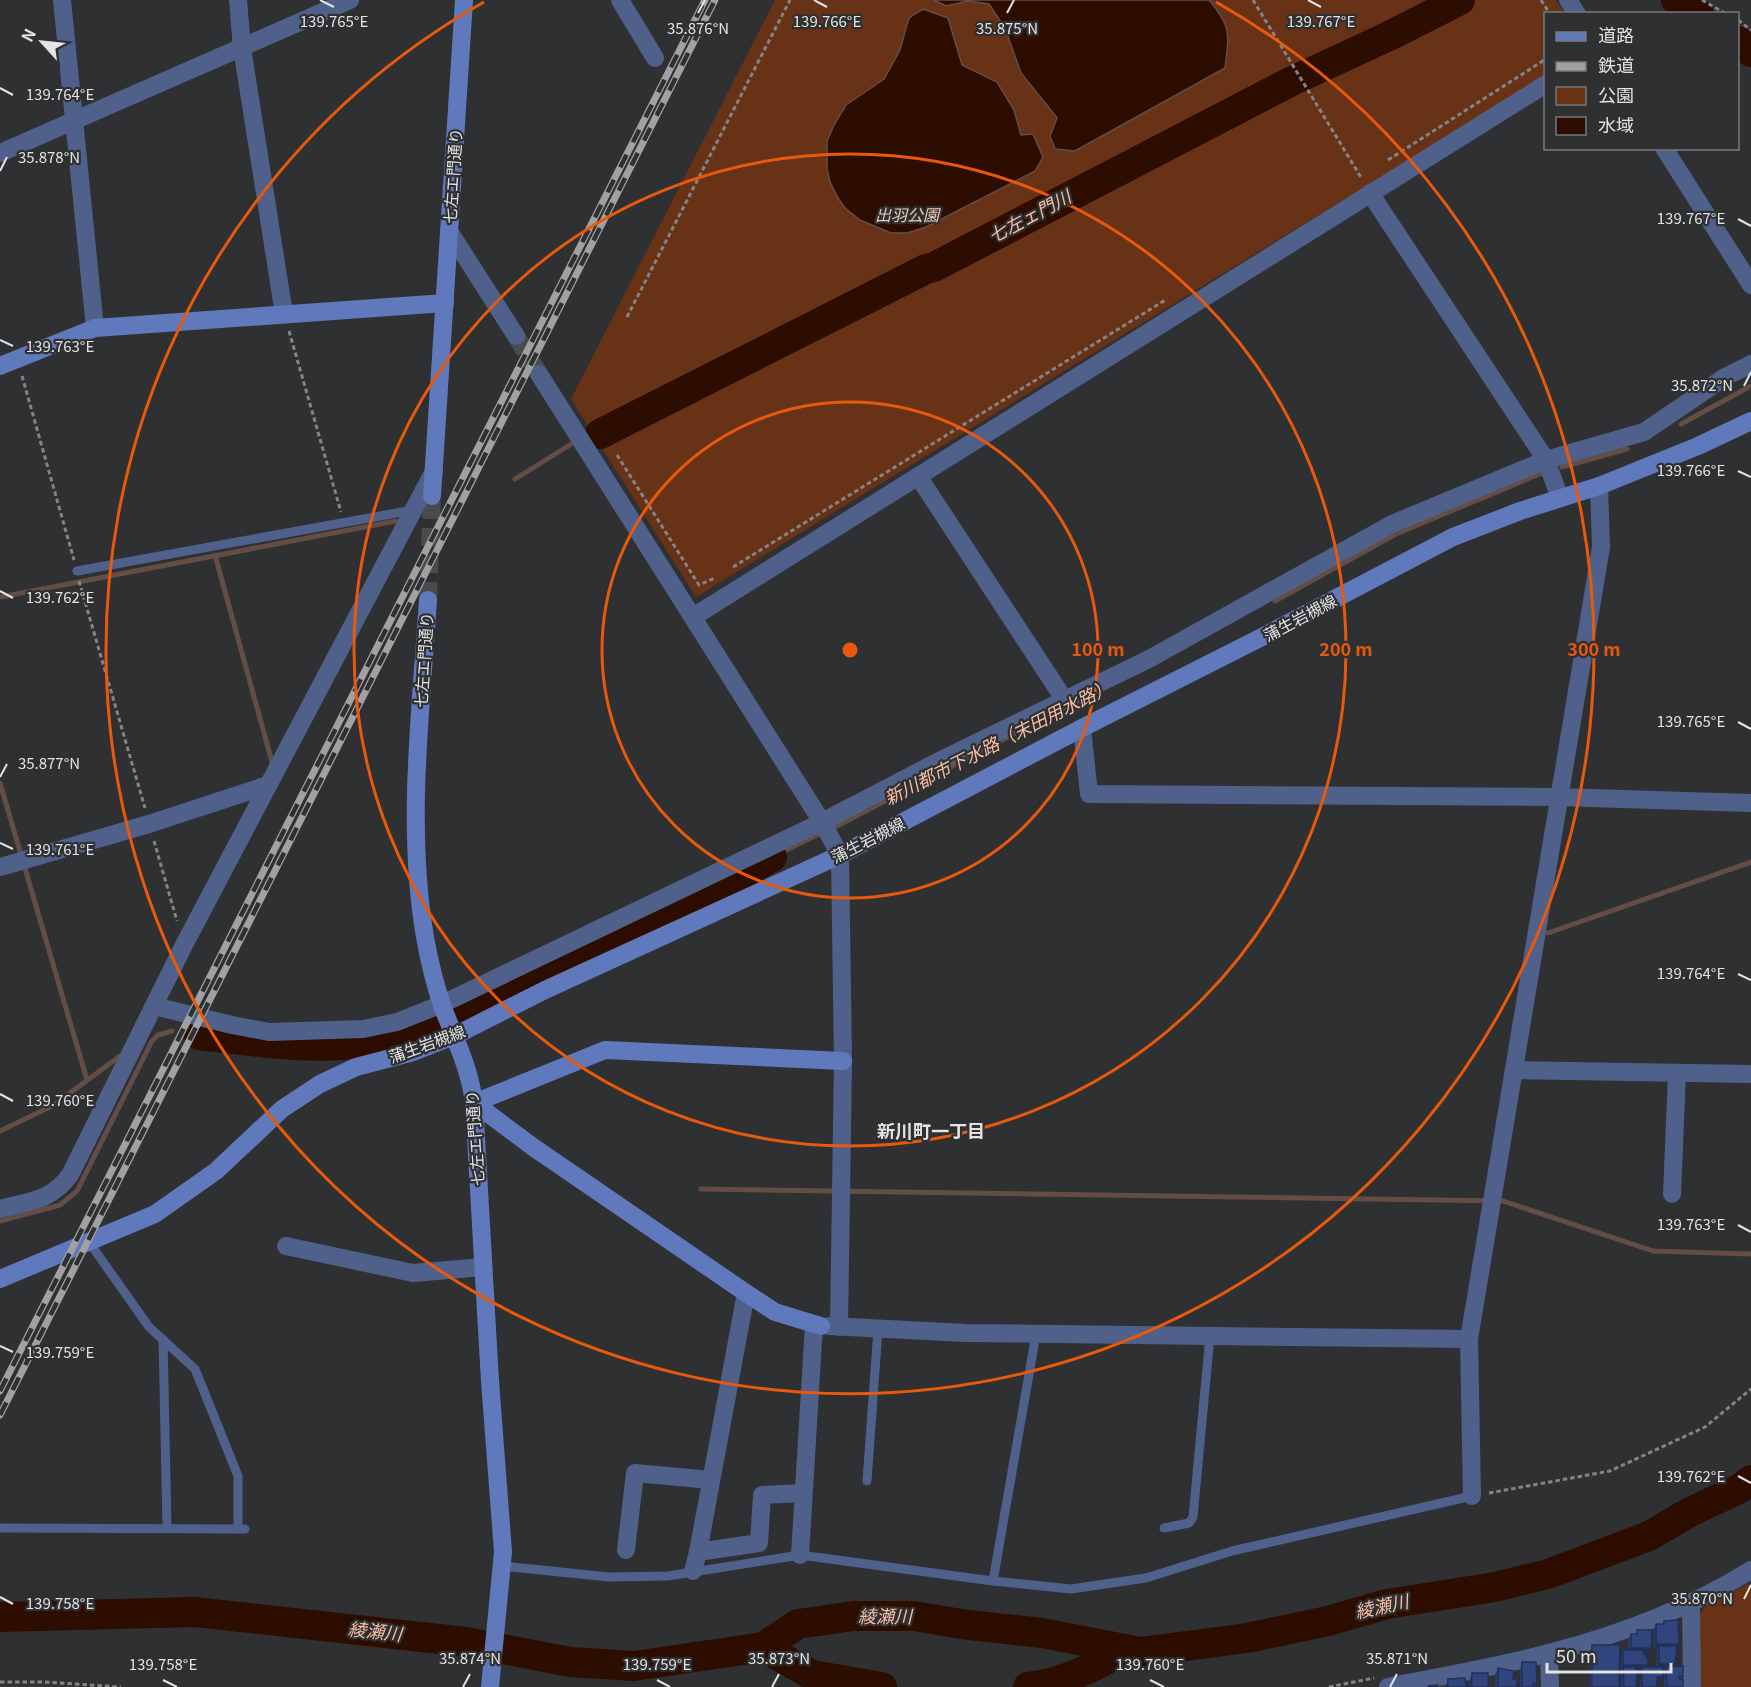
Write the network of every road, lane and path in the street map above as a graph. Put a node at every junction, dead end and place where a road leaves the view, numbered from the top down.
1 (62, 0) edge
2 (238, 0) edge
3 (350, 0) edge
4 (464, 0) edge
5 (620, 0) edge
6 (790, 0) edge
7 (1253, 0) edge
8 (1702, 0) edge
9 (1723, 12) edge
10 (242, 48) junction
11 (656, 58) dead end
12 (1544, 59) edge
13 (1544, 85) edge
14 (75, 119) junction
15 (1665, 150) edge
16 (0, 153) edge
17 (1389, 160) dead end
18 (1370, 193) junction
19 (449, 231) junction
20 (1751, 285) edge
21 (1169, 297) dead end
22 (445, 303) junction
23 (284, 314) junction
24 (627, 317) dead end
25 (95, 328) junction
26 (516, 336) tunnel mouth
27 (18, 360) junction
28 (1751, 364) edge
29 (0, 366) edge
30 (539, 374) tunnel mouth
31 (1751, 421) edge
32 (617, 455) dead end
33 (1546, 460) junction
34 (434, 471) junction
35 (918, 476) junction
36 (1599, 486) junction
37 (432, 496) tunnel mouth
38 (1560, 498) junction
39 (412, 510) junction
40 (344, 523) junction
41 (733, 567) dead end
42 (77, 571) junction
43 (715, 578) dead end
44 (428, 600) tunnel mouth
45 (693, 617) junction
46 (1064, 699) junction
47 (1082, 728) junction
48 (268, 785) junction
49 (1559, 797) junction
50 (1751, 803) edge
51 (822, 822) junction
52 (149, 824) junction
53 (840, 855) junction
54 (0, 867) edge
55 (184, 945) junction
56 (442, 1005) junction
57 (154, 1006) junction
58 (454, 1036) junction
59 (843, 1061) junction
60 (1514, 1070) junction
61 (1677, 1072) junction
62 (1751, 1074) edge
63 (474, 1103) junction
64 (1672, 1194) dead end
65 (0, 1209) edge
66 (89, 1242) junction
67 (286, 1246) dead end
68 (483, 1267) junction
69 (0, 1279) edge
70 (746, 1293) junction
71 (825, 1326) junction
72 (878, 1329) junction
73 (1036, 1334) junction
74 (1210, 1336) junction
75 (163, 1339) junction
76 (1469, 1339) junction
77 (1751, 1389) edge
78 (711, 1480) junction
79 (867, 1481) dead end
80 (803, 1493) junction
81 (1472, 1496) junction
82 (0, 1528) edge
83 (167, 1528) junction
84 (1164, 1528) dead end
85 (626, 1550) dead end
86 (698, 1552) junction
87 (800, 1555) junction
88 (502, 1570) junction
89 (1751, 1570) edge
90 (693, 1571) junction
91 (993, 1581) junction
92 (1691, 1602) junction
93 (1549, 1653) junction
94 (1386, 1681) edge
95 (0, 1682) edge
96 (121, 1687) edge
97 (490, 1687) edge
98 (1329, 1687) edge
99 (1550, 1687) edge
100 (1692, 1687) edge

1 - 14 street
2 - 10 street
3 - 10 street
4 - 19 street, 七左エ門通り
5 - 11 street
6 - 24 path
7 - 18 path
8 - 9 path
10 - 14 street
10 - 23 street
12 - 17 path
13 - 18 street
14 - 16 street
14 - 25 street
15 - 20 street
18 - 33 street
18 - 35 street
19 - 22 street, 七左エ門通り
19 - 26 street
21 - 41 path
22 - 23 street
22 - 34 street, 七左エ門通り
23 - 25 street
23 - 40 path
25 - 27 street
27 - 29 street
27 - 42 path
28 - 33 street
30 - 45 street
31 - 36 street, 蒲生岩槻線
32 - 43 path
33 - 38 street
33 - 46 street
34 - 37 street, 七左エ門通り
34 - 39 street
35 - 45 street
35 - 46 street
36 - 38 street, 蒲生岩槻線
36 - 49 street
38 - 47 street, 蒲生岩槻線
39 - 40 lane
39 - 48 street
40 - 42 lane
42 - 52 path
44 - 56 street, 七左エ門通り
45 - 51 street
46 - 51 street
47 - 49 street
47 - 53 street, 蒲生岩槻線
48 - 52 street
48 - 55 street
49 - 50 street
49 - 60 street
51 - 53 street
51 - 56 street
52 - 54 street
52 - 55 path
53 - 58 street, 蒲生岩槻線
53 - 59 street
55 - 57 street
56 - 57 street
56 - 58 street, 七左エ門通り
57 - 65 street
58 - 63 street, 七左エ門通り
58 - 66 street, 蒲生岩槻線
59 - 63 street
59 - 71 street
60 - 61 street
60 - 76 street
61 - 62 street
61 - 64 street
63 - 68 street, 七左エ門通り
63 - 70 street
66 - 69 street, 蒲生岩槻線
66 - 75 lane
67 - 68 street
68 - 88 street, 七左エ門通り
70 - 71 street
70 - 78 street
71 - 72 street
71 - 80 street
72 - 73 street
72 - 79 lane
73 - 74 street
73 - 91 lane
74 - 76 street
74 - 84 lane
75 - 83 lane
75 - 83 lane
76 - 81 street
77 - 81 path
78 - 85 street
78 - 86 street
80 - 86 street
80 - 87 street
81 - 91 lane
82 - 83 lane
86 - 90 street
87 - 90 lane
87 - 91 lane
88 - 90 lane
88 - 97 street, 七左エ門通り
89 - 92 street
92 - 93 street
92 - 100 street
93 - 94 street
93 - 99 street
94 - 98 path
95 - 96 path

